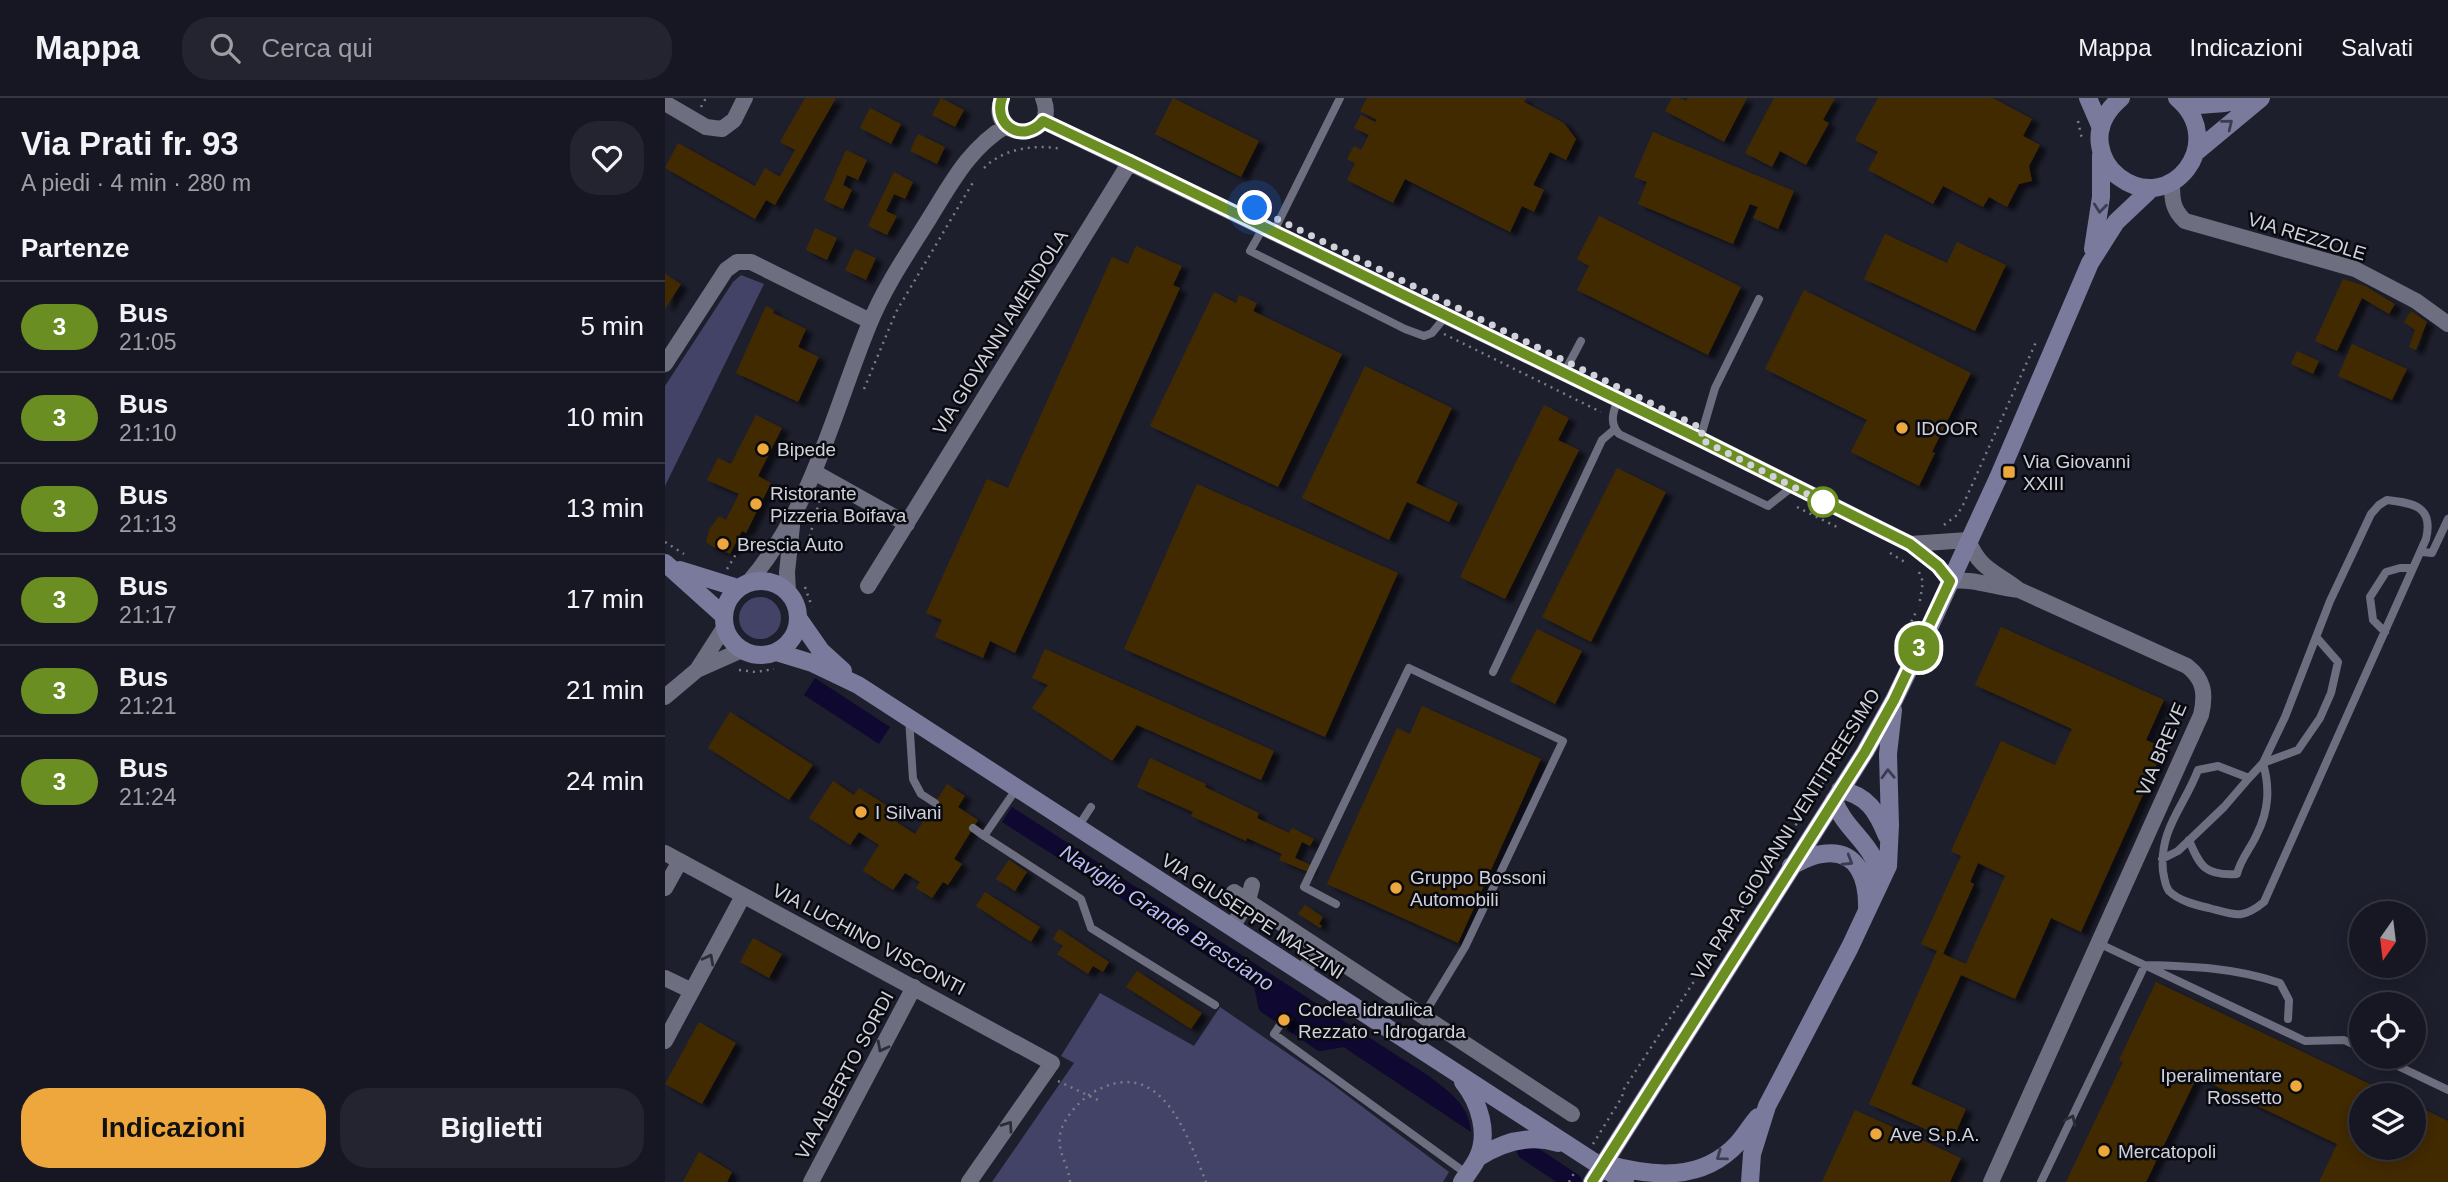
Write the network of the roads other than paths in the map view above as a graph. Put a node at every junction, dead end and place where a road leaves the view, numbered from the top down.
1 (745, 98) edge
2 (1002, 98) edge
3 (1043, 98) edge
4 (1340, 98) edge
5 (2088, 98) edge
6 (2121, 98) edge
7 (2252, 98) edge
8 (2261, 98) edge
9 (2181, 102) edge
10 (665, 103) edge
11 (1043, 121) junction
12 (1006, 126) junction
13 (2101, 128) junction
14 (2101, 152) junction
15 (2196, 152) junction
16 (1130, 162) junction
17 (2172, 182) junction
18 (2152, 188) junction
19 (1268, 230) junction
20 (2090, 263) junction
21 (1759, 299) dead end
22 (1446, 316) junction
23 (870, 321) junction
24 (2448, 324) edge
25 (1581, 341) dead end
26 (665, 364) edge
27 (1564, 373) junction
28 (1618, 399) junction
29 (1615, 429) junction
30 (1700, 439) junction
31 (821, 476) junction
32 (1792, 487) junction
33 (2448, 519) edge
34 (793, 520) junction
35 (907, 524) junction
36 (1968, 540) junction
37 (1910, 544) junction
38 (2421, 552) junction
39 (674, 562) edge
40 (2413, 568) junction
41 (1950, 581) junction
42 (743, 585) junction
43 (869, 586) dead end
44 (796, 588) junction
45 (2018, 590) junction
46 (805, 615) junction
47 (724, 621) junction
48 (2385, 632) junction
49 (2317, 638) junction
50 (742, 650) junction
51 (778, 661) junction
52 (697, 670) junction
53 (1493, 672) dead end
54 (858, 685) junction
55 (665, 697) edge
56 (1894, 700) junction
57 (909, 718) junction
58 (2263, 763) junction
59 (2249, 778) junction
60 (1017, 788) junction
61 (1837, 795) junction
62 (935, 803) dead end
63 (1091, 807) dead end
64 (1078, 827) junction
65 (973, 828) dead end
66 (984, 835) junction
67 (2189, 840) junction
68 (1889, 842) junction
69 (665, 853) edge
70 (2162, 859) junction
71 (680, 861) junction
72 (1791, 866) junction
73 (665, 888) edge
74 (1878, 892) junction
75 (743, 896) junction
76 (1336, 904) dead end
77 (1867, 914) junction
78 (1231, 927) junction
79 (2098, 943) junction
80 (1319, 948) junction
81 (2145, 965) junction
82 (1302, 973) junction
83 (665, 978) edge
84 (914, 987) junction
85 (691, 991) junction
86 (1215, 1005) dead end
87 (1423, 1016) junction
88 (2288, 1020) dead end
89 (1280, 1025) dead end
90 (665, 1041) edge
91 (2349, 1042) edge
92 (2404, 1069) edge
93 (1457, 1073) junction
94 (2448, 1090) edge
95 (1767, 1106) junction
96 (1572, 1114) dead end
97 (1570, 1146) junction
98 (1479, 1157) junction
99 (1587, 1157) junction
100 (1464, 1178) edge
101 (811, 1182) edge
102 (969, 1182) edge
103 (1592, 1182) edge
104 (1625, 1182) edge
105 (1750, 1182) edge
106 (1991, 1182) edge
107 (2041, 1182) edge

1 - 10 street
2 - 12 street
3 - 11 street
4 - 19 lane
5 - 13 street
6 - 13 street
7 - 9 street
15 -> 8 street
9 - 15 street
11 - 12 street
11 - 16 street
12 - 23 street
13 - 14 street, VIA PAPA GIOVANNI VENTITREESIMO
14 - 18 street
14 -> 20 street, VIA PAPA GIOVANNI VENTITREESIMO
15 - 17 street
16 - 19 street
16 - 35 street, VIA GIOVANNI AMENDOLA
17 - 18 street
17 - 24 street, VIA REZZOLE
18 - 20 street, VIA PAPA GIOVANNI VENTITREESIMO
19 - 22 street
19 - 22 lane
20 - 36 street, VIA PAPA GIOVANNI VENTITREESIMO
21 - 30 lane
22 - 27 street
23 - 26 street
23 - 31 street
25 - 27 lane
27 - 28 street
28 - 29 lane
28 - 30 street
29 - 32 lane
29 - 53 lane
30 - 32 street
31 - 34 street
31 - 35 street
32 - 37 street
33 - 38 lane
34 - 42 street
34 - 44 street
35 - 43 street, VIA GIOVANNI AMENDOLA
36 - 37 street
36 - 41 street, VIA PAPA GIOVANNI VENTITREESIMO
36 - 45 street
37 - 41 street
38 - 40 lane
38 - 49 lane
39 - 42 street
39 - 47 street
40 - 48 lane
40 - 48 lane
41 - 45 street
41 - 56 street, VIA PAPA GIOVANNI VENTITREESIMO
42 - 44 street
42 - 47 street
44 - 46 street, VIA GIUSEPPE MAZZINI
45 - 79 street, VIA BREVE
46 - 51 street
46 - 54 street, VIA GIUSEPPE MAZZINI
47 - 50 street
47 - 52 street
48 - 70 lane
49 - 58 lane
49 - 58 lane
50 - 51 street, VIA GIUSEPPE MAZZINI
50 - 52 street
51 - 54 street, VIA GIUSEPPE MAZZINI
52 - 55 street
54 - 57 street, VIA GIUSEPPE MAZZINI
56 - 61 street, VIA PAPA GIOVANNI VENTITREESIMO
68 -> 56 street
57 - 60 street, VIA GIUSEPPE MAZZINI
57 - 62 lane
58 - 59 lane
58 - 67 lane
59 - 67 lane
59 - 70 lane
60 - 64 street, VIA GIUSEPPE MAZZINI
60 - 66 lane
61 - 68 street
61 - 72 street, VIA PAPA GIOVANNI VENTITREESIMO
61 - 74 street
63 - 64 lane
64 - 78 street, VIA GIUSEPPE MAZZINI
65 - 66 lane
66 - 86 lane
67 - 70 lane
68 - 74 street
69 - 71 street, VIA LUCHINO VISCONTI
71 - 73 street
71 - 75 street, VIA LUCHINO VISCONTI
72 -> 77 street
72 - 103 street, VIA PAPA GIOVANNI VENTITREESIMO
74 - 77 street
75 - 84 street, VIA LUCHINO VISCONTI
85 -> 75 street
76 - 87 lane
77 - 95 street
78 - 80 street
78 - 82 street, VIA GIUSEPPE MAZZINI
79 - 81 lane
79 - 106 street, VIA BREVE
80 - 82 street
80 - 87 street
81 - 88 lane
81 - 91 lane
107 -> 81 lane
82 - 93 street, VIA GIUSEPPE MAZZINI
83 - 85 street
84 -> 101 street, VIA ALBERTO SORDI
102 -> 84 street, VIA LUCHINO VISCONTI
85 - 90 street
87 - 96 street
89 - 100 lane
92 - 94 lane
93 - 97 street, VIA GIUSEPPE MAZZINI
93 - 98 street
95 -> 99 street
95 - 105 street
97 - 98 street
97 - 99 street, VIA GIUSEPPE MAZZINI
98 - 100 street
99 - 104 street, VIA GIUSEPPE MAZZINI

